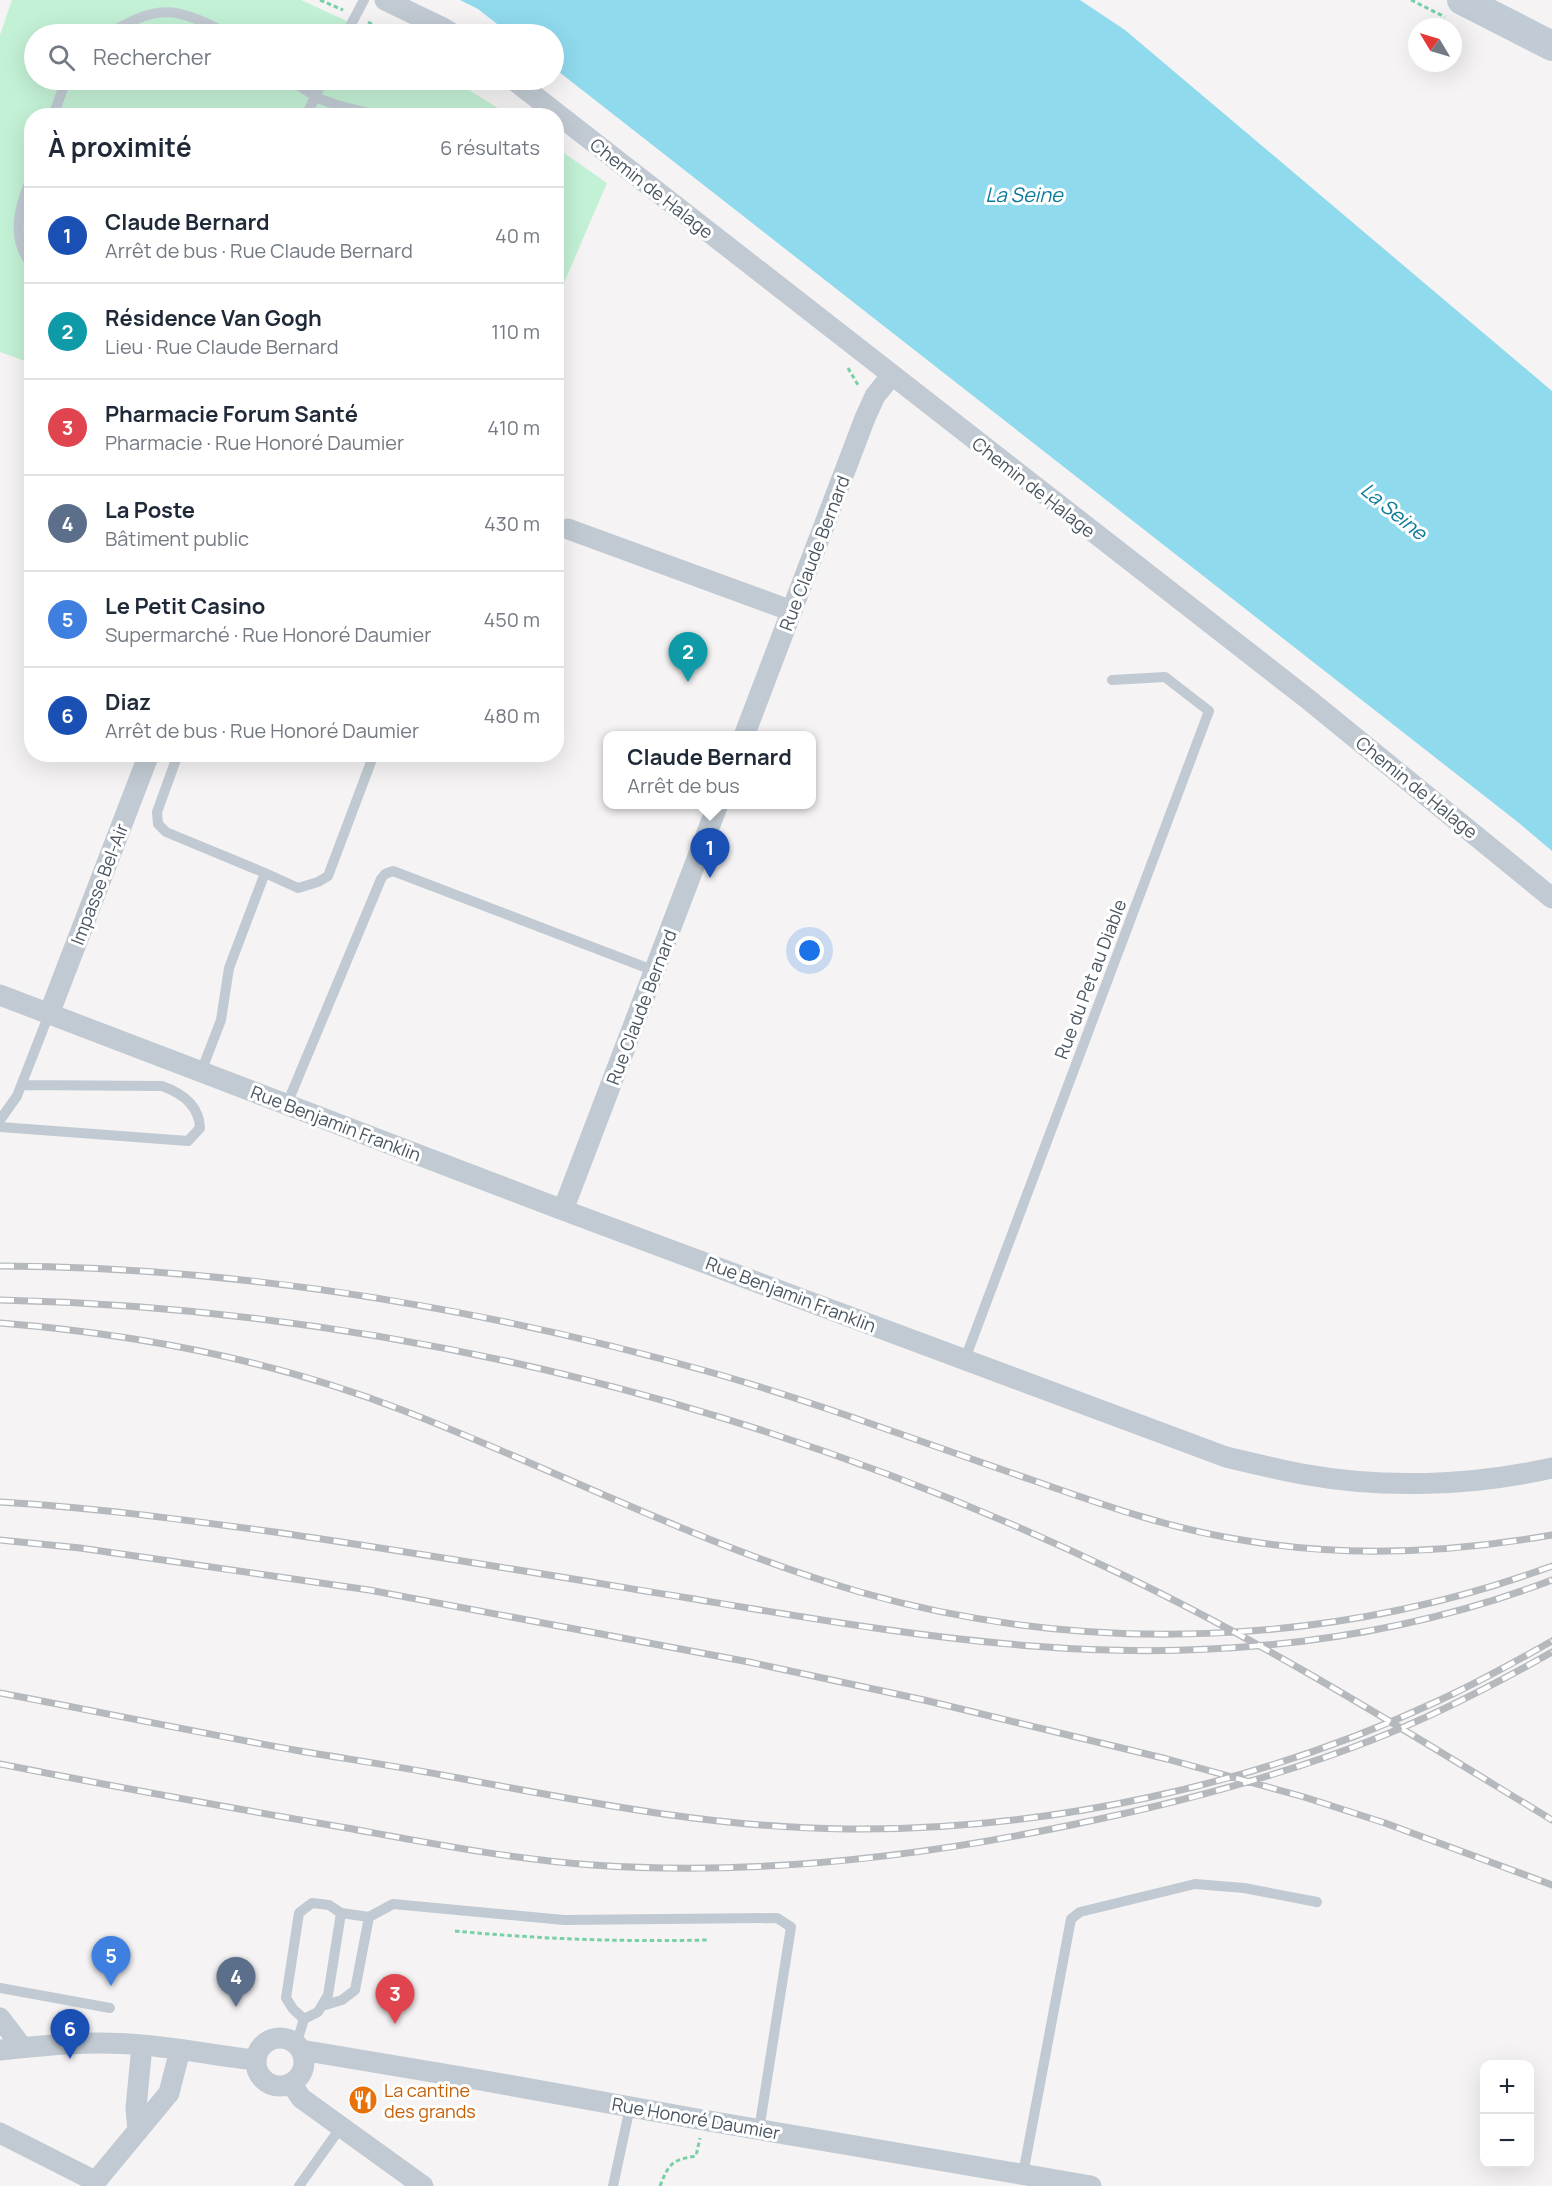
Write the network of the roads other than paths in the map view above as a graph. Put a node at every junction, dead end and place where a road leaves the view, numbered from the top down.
1 (364, 0) edge
2 (385, 0) edge
3 (1462, 0) edge
4 (125, 24) edge
5 (208, 24) edge
6 (351, 24) edge
7 (435, 24) edge
8 (1552, 46) edge
9 (62, 90) edge
10 (306, 90) edge
11 (318, 90) edge
12 (514, 90) edge
13 (315, 96) junction
14 (56, 108) edge
15 (310, 108) edge
16 (349, 108) edge
17 (538, 108) edge
18 (564, 128) edge
19 (24, 197) edge
20 (24, 253) edge
21 (891, 376) junction
22 (568, 529) dead end
23 (792, 611) junction
24 (1112, 680) dead end
25 (746, 731) edge
26 (146, 762) edge
27 (175, 762) edge
28 (371, 762) edge
29 (716, 809) edge
30 (265, 873) junction
31 (1552, 898) edge
32 (655, 971) junction
33 (0, 995) edge
34 (49, 1014) junction
35 (201, 1072) junction
36 (22, 1085) junction
37 (287, 1104) junction
38 (0, 1120) edge
39 (0, 1127) edge
40 (563, 1210) junction
41 (965, 1359) junction
42 (1552, 1468) edge
43 (1317, 1902) dead end
44 (341, 1913) junction
45 (369, 1917) junction
46 (0, 1988) edge
47 (321, 2006) junction
48 (110, 2008) dead end
49 (0, 2018) edge
50 (304, 2019) junction
51 (142, 2045) junction
52 (22, 2047) junction
53 (299, 2048) junction
54 (0, 2050) edge
55 (180, 2050) junction
56 (256, 2060) junction
57 (291, 2083) junction
58 (630, 2107) junction
59 (341, 2127) junction
60 (759, 2130) junction
61 (138, 2131) junction
62 (0, 2133) edge
63 (1023, 2174) junction
64 (94, 2184) edge
65 (416, 2184) edge
66 (299, 2186) edge
67 (613, 2186) edge
68 (1091, 2186) edge

1 - 6 lane
2 - 7 street
3 - 8 main road
4 - 5 lane
9 - 14 lane
10 - 13 lane
11 - 13 lane
12 - 17 street, Chemin de Halage
13 - 15 lane
13 - 16 lane
18 - 21 street, Chemin de Halage
19 - 20 lane
21 - 23 street, Rue Claude Bernard
21 - 31 street, Chemin de Halage
22 - 23 street
23 - 25 street, Rue Claude Bernard
24 - 41 lane, Rue du Pet au Diable
26 - 34 street, Impasse Bel-Air
27 - 30 lane
28 - 30 lane
29 - 32 street, Rue Claude Bernard
30 - 35 lane
32 - 37 lane
32 - 40 street, Rue Claude Bernard
33 - 34 street, Rue Benjamin Franklin
34 - 35 street, Rue Benjamin Franklin
34 - 36 lane
35 - 37 street, Rue Benjamin Franklin
36 - 38 lane
36 - 39 lane
37 - 40 street, Rue Benjamin Franklin
40 - 41 street, Rue Benjamin Franklin
41 - 42 street, Rue Benjamin Franklin
43 - 63 lane
44 - 45 lane
44 - 47 lane
44 - 50 lane
45 - 47 lane
45 - 60 lane
46 - 48 lane
47 - 50 lane
49 - 52 street
50 - 53 lane
51 - 52 street
51 - 55 street
51 - 61 street
52 - 54 street
53 - 56 street
53 - 57 street
53 - 58 street, Rue Honoré Daumier
55 - 56 street
55 - 61 street
56 - 57 street
57 - 59 street
58 - 60 street, Rue Honoré Daumier
58 - 67 lane
59 - 65 street
59 - 66 lane
60 - 63 street, Rue Honoré Daumier
61 - 64 street
62 - 64 street
63 - 68 street, Rue Honoré Daumier

